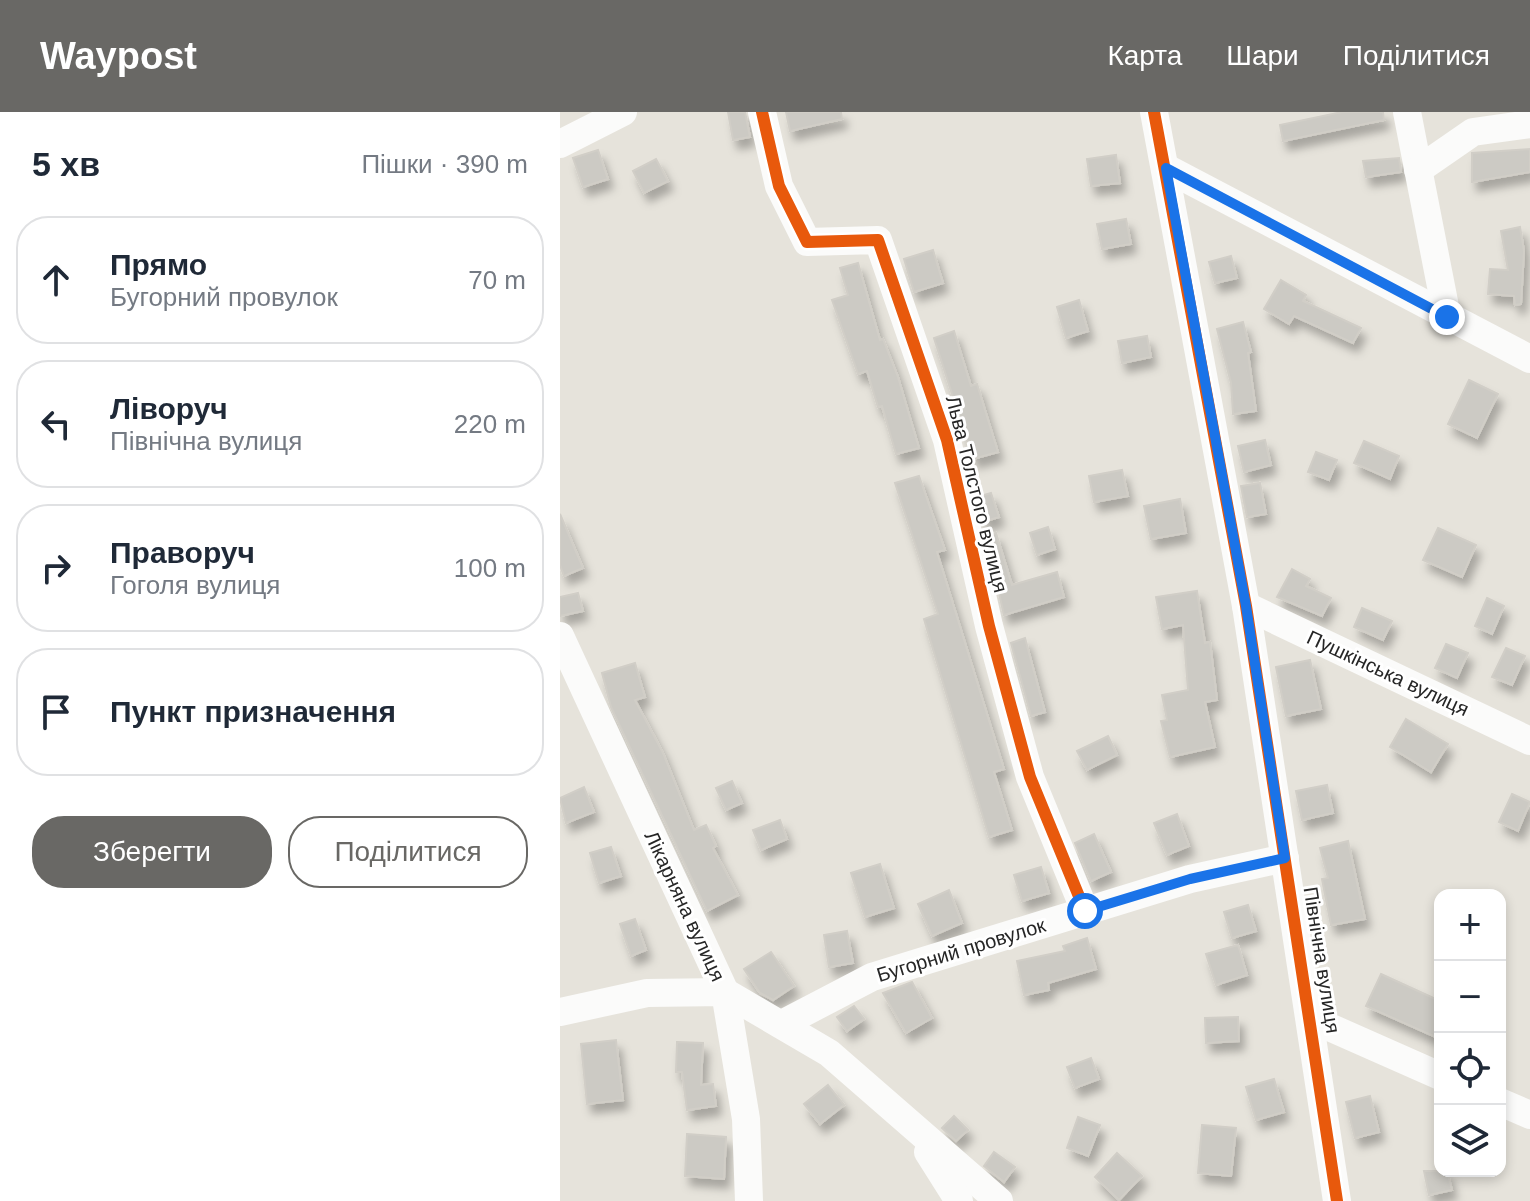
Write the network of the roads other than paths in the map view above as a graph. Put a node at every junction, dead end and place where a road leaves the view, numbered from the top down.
1 (623, 112) edge
2 (762, 112) edge
3 (1154, 112) edge
4 (1407, 112) edge
5 (1530, 124) edge
6 (560, 144) edge
7 (1166, 168) junction
8 (1418, 170) junction
9 (1447, 317) junction
10 (1530, 359) edge
11 (1246, 606) junction
12 (560, 636) edge
13 (1530, 741) edge
14 (1285, 858) junction
15 (1085, 911) junction
16 (725, 992) junction
17 (560, 1012) edge
18 (1311, 1019) junction
19 (782, 1024) junction
20 (1434, 1073) edge
21 (1506, 1105) edge
22 (1530, 1115) edge
23 (912, 1128) junction
24 (749, 1201) edge
25 (959, 1201) edge
26 (999, 1201) edge
27 (1337, 1201) edge

1 - 6 street
2 - 15 street, Льва Толстого вулиця
3 - 7 street, Північна вулиця
4 - 8 street
5 - 8 street
7 - 9 street
7 - 11 street, Північна вулиця
8 - 9 street
9 - 10 street
11 - 13 street, Пушкінська вулиця
11 - 14 street, Північна вулиця
12 - 16 street, Лікарняна вулиця
14 - 15 street, Бугорний провулок
14 - 18 street, Північна вулиця
15 - 19 street, Бугорний провулок
16 - 17 street
16 - 19 street, Лікарняна вулиця
16 - 24 street
18 - 20 street
18 - 27 street, Північна вулиця
19 - 23 street, Лікарняна вулиця
21 - 22 street
23 - 25 street
23 - 26 street, Лікарняна вулиця

